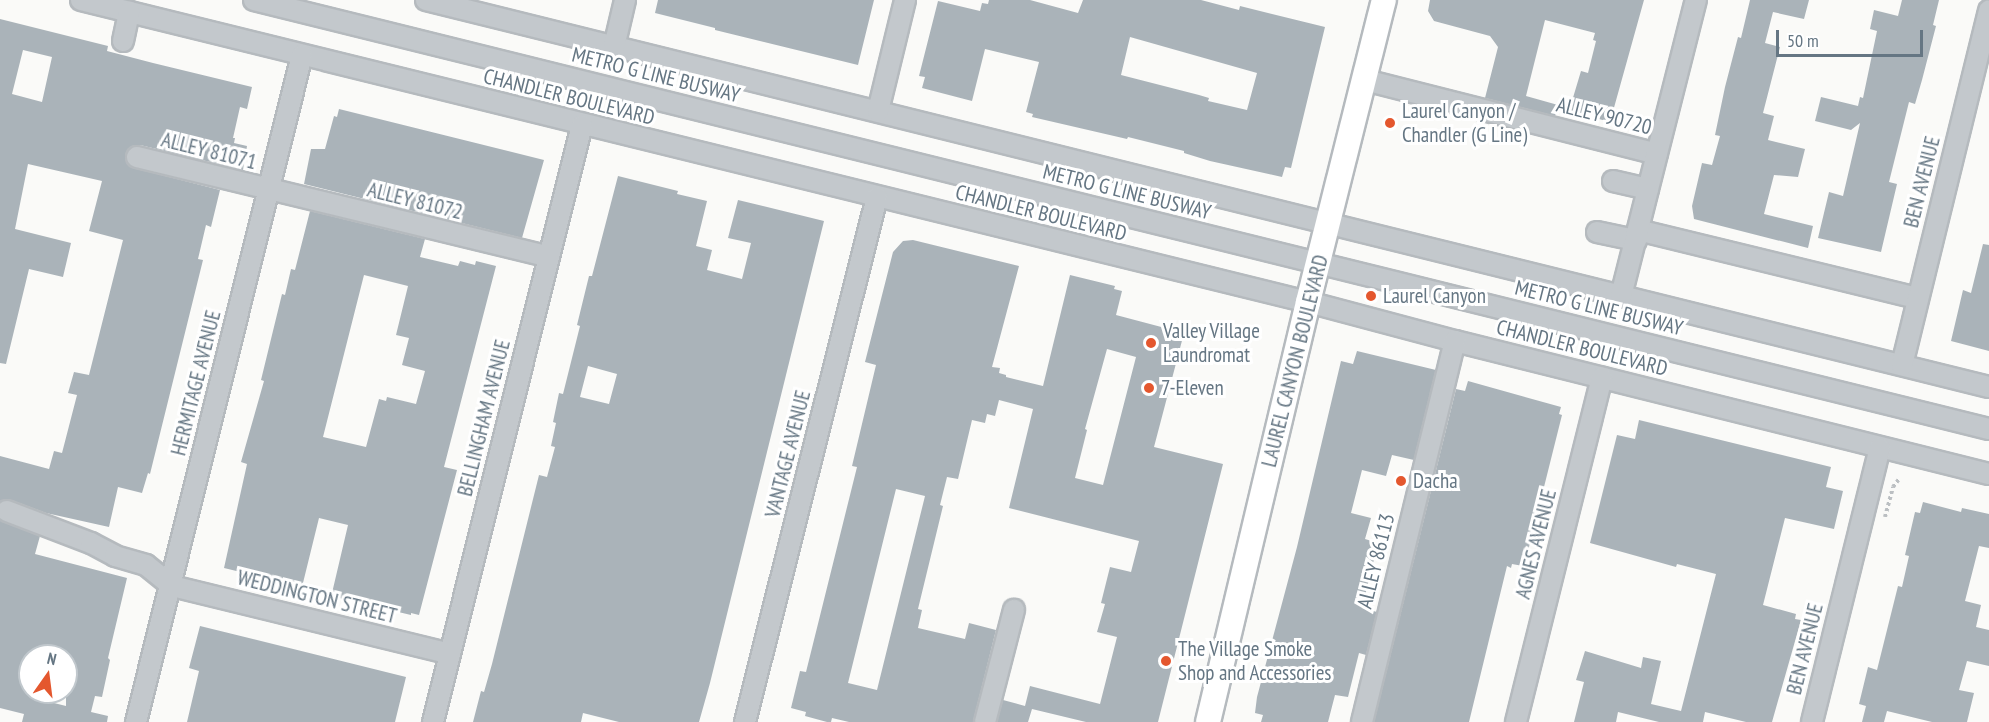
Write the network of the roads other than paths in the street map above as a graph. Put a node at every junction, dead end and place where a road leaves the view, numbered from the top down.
1 (81, 0) edge
2 (254, 0) edge
3 (426, 0) edge
4 (625, 0) edge
5 (905, 0) edge
6 (1384, 0) edge
7 (1696, 0) edge
8 (1989, 11) edge
9 (129, 12) junction
10 (123, 41) dead end
11 (614, 47) junction
12 (302, 55) junction
13 (1365, 80) junction
14 (878, 111) junction
15 (582, 125) junction
16 (1657, 154) junction
17 (137, 158) dead end
18 (1613, 181) dead end
19 (1648, 189) junction
20 (270, 190) junction
21 (877, 197) junction
22 (1329, 225) junction
23 (1597, 232) dead end
24 (1637, 235) junction
25 (549, 257) junction
26 (1318, 264) junction
27 (1621, 296) junction
28 (1918, 298) junction
29 (1308, 302) junction
30 (1455, 341) junction
31 (1902, 365) junction
32 (1602, 378) junction
33 (1989, 387) edge
34 (1989, 429) edge
35 (1880, 448) junction
36 (1989, 474) edge
37 (7, 511) dead end
38 (172, 586) junction
39 (1014, 610) dead end
40 (450, 654) junction
41 (136, 722) edge
42 (433, 722) edge
43 (744, 722) edge
44 (986, 722) edge
45 (1208, 722) edge
46 (1362, 722) edge
47 (1516, 722) edge
48 (1812, 722) edge

1 - 9 street, CHANDLER BOULEVARD
2 - 26 street, METRO G LINE BUSWAY
3 - 11 street
4 - 11 street
5 - 14 street
6 - 13 main road, LAUREL CANYON BOULEVARD
7 - 16 street
8 - 28 street, BEN AVENUE
9 - 10 street
9 - 12 street, CHANDLER BOULEVARD
11 - 14 street
12 - 15 street, CHANDLER BOULEVARD
12 - 20 street, HERMITAGE AVENUE
13 - 16 street, ALLEY 90720
13 - 22 main road, LAUREL CANYON BOULEVARD
14 - 22 street
15 - 21 street, CHANDLER BOULEVARD
15 - 25 street, BELLINGHAM AVENUE
16 - 19 street
17 - 20 street, ALLEY 81071
18 - 19 street
19 - 24 street
20 - 25 street, ALLEY 81072
20 - 38 street, HERMITAGE AVENUE
21 - 29 street, CHANDLER BOULEVARD
21 - 43 street, VANTAGE AVENUE
22 - 26 main road, LAUREL CANYON BOULEVARD
22 - 27 street
23 - 24 street
24 - 27 street
24 - 28 street
25 - 40 street, BELLINGHAM AVENUE
26 - 29 main road, LAUREL CANYON BOULEVARD
26 - 34 street, METRO G LINE BUSWAY
27 - 31 street
28 - 31 street, BEN AVENUE
29 - 30 street, CHANDLER BOULEVARD
29 - 45 main road, LAUREL CANYON BOULEVARD
30 - 32 street, CHANDLER BOULEVARD
30 - 46 street, ALLEY 86113
31 - 33 street
32 - 35 street, CHANDLER BOULEVARD
32 - 47 street, AGNES AVENUE
35 - 36 street, CHANDLER BOULEVARD
35 - 48 street, BEN AVENUE
37 - 38 street
38 - 40 street, WEDDINGTON STREET
38 - 41 street, HERMITAGE AVENUE
39 - 44 street
40 - 42 street, BELLINGHAM AVENUE

